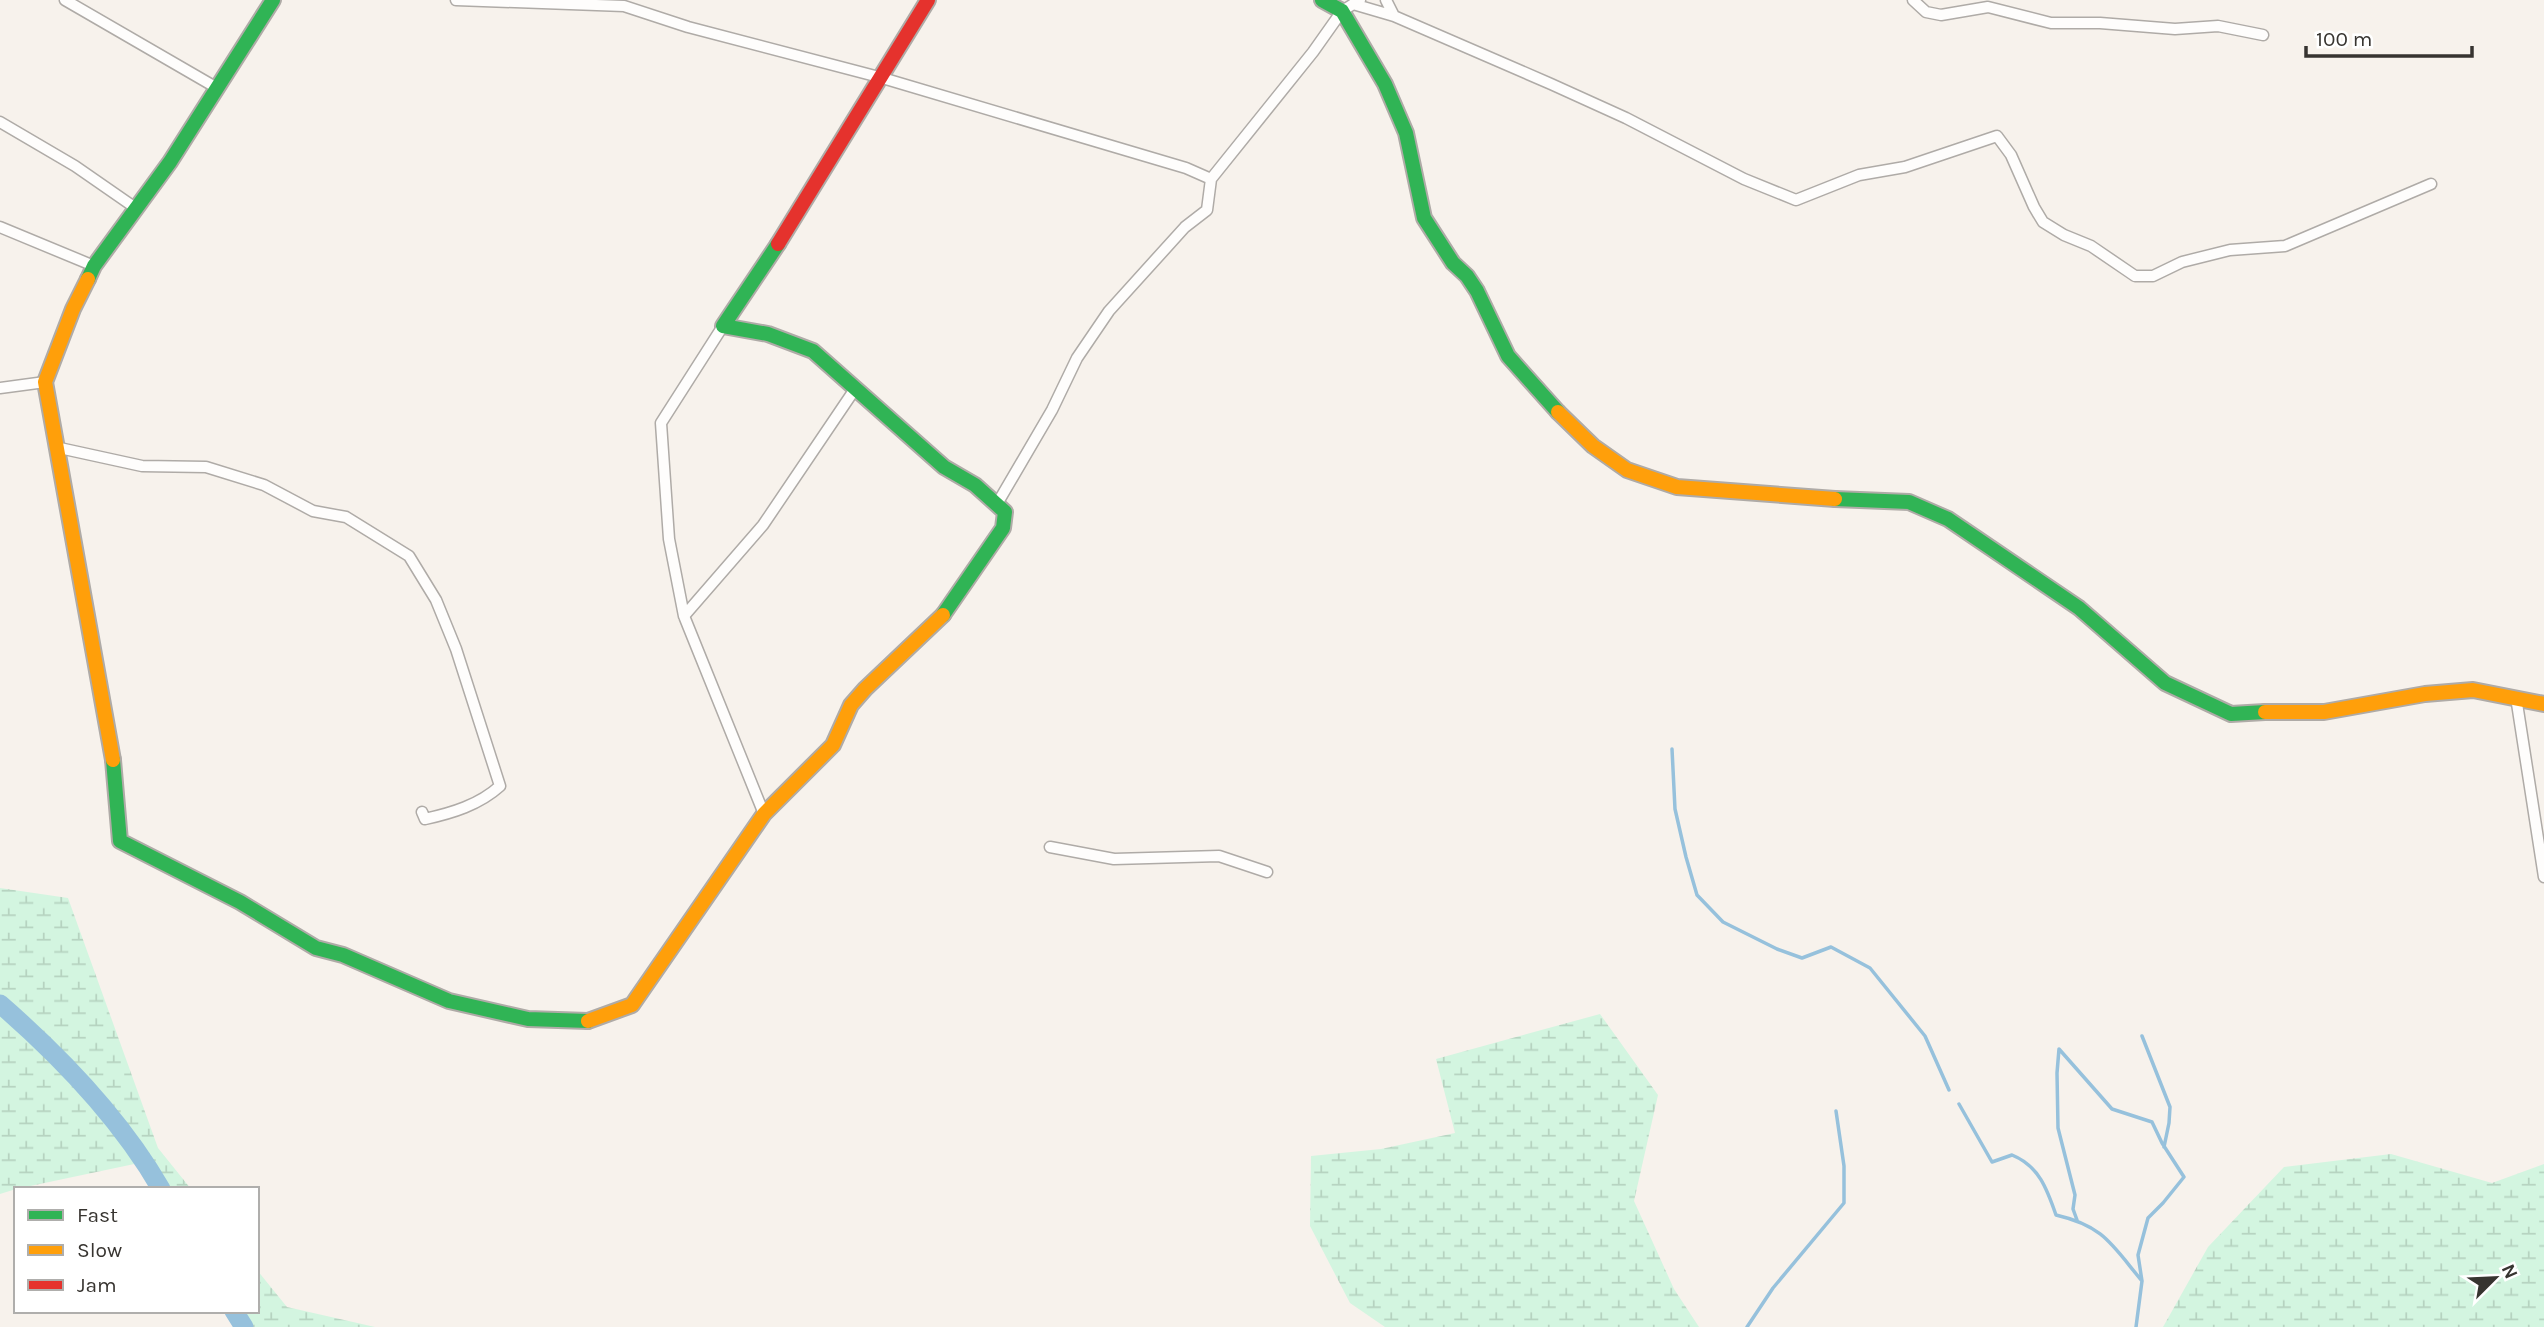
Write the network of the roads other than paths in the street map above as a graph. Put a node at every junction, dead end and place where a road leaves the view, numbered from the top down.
1 (65, 0) edge
2 (273, 0) edge
3 (456, 0) edge
4 (928, 0) edge
5 (1322, 0) edge
6 (1386, 0) edge
7 (1913, 0) edge
8 (1352, 5) edge
9 (1394, 16) junction
10 (2263, 35) dead end
11 (879, 77) junction
12 (216, 88) junction
13 (0, 122) edge
14 (1211, 179) junction
15 (2431, 184) dead end
16 (137, 209) junction
17 (0, 227) edge
18 (94, 266) junction
19 (723, 326) junction
20 (46, 382) junction
21 (0, 388) edge
22 (855, 389) junction
23 (55, 447) junction
24 (997, 504) junction
25 (684, 616) junction
26 (2516, 697) junction
27 (2544, 704) edge
28 (422, 812) dead end
29 (764, 814) junction
30 (1050, 847) dead end
31 (1267, 872) dead end
32 (2544, 877) edge

1 - 12 street
2 - 12 street
3 - 11 street
4 - 11 street
5 - 8 street
6 - 9 street
7 - 10 street
8 - 9 street
8 - 14 street
8 - 26 street
9 - 15 street
11 - 14 street
11 - 19 street
12 - 16 street
13 - 16 street
14 - 24 street
16 - 18 street
17 - 18 street
18 - 20 street
19 - 22 street
19 - 25 street
20 - 21 street
20 - 23 street
22 - 24 street
22 - 25 street
23 - 28 street
23 - 29 street
24 - 29 street
25 - 29 street
26 - 27 street
26 - 32 street
30 - 31 street

